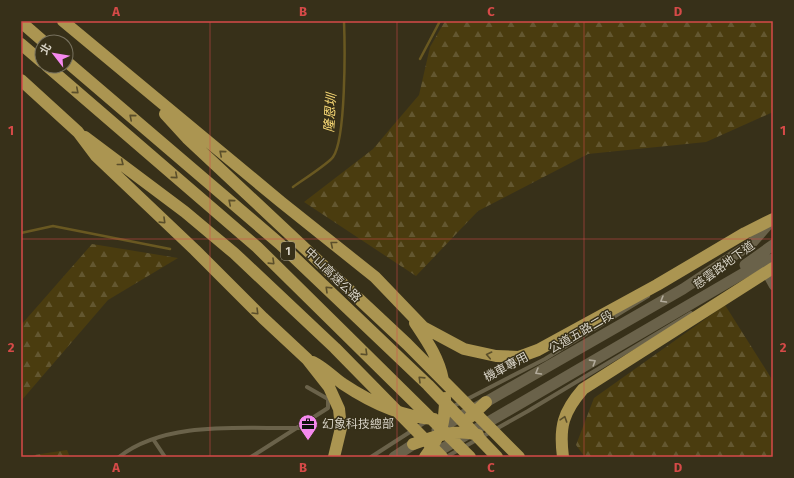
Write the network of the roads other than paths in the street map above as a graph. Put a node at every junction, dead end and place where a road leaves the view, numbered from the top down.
1 (63, 21) edge
2 (21, 22) edge
3 (35, 34) edge
4 (21, 44) edge
5 (34, 55) edge
6 (74, 68) edge
7 (122, 70) junction
8 (56, 74) edge
9 (21, 80) edge
10 (78, 132) junction
11 (773, 219) edge
12 (773, 244) edge
13 (773, 259) edge
14 (769, 269) edge
15 (375, 277) junction
16 (773, 286) edge
17 (683, 289) junction
18 (690, 306) junction
19 (307, 359) junction
20 (510, 382) junction
21 (307, 387) dead end
22 (486, 402) junction
23 (526, 407) junction
24 (494, 418) junction
25 (430, 419) junction
26 (468, 420) junction
27 (446, 422) junction
28 (299, 428) junction
29 (464, 434) junction
30 (481, 436) junction
31 (153, 439) junction
32 (413, 444) joint
33 (459, 454) edge
34 (120, 457) edge
35 (164, 457) edge
36 (251, 457) edge
37 (334, 457) edge
38 (371, 457) edge
39 (394, 457) edge
40 (427, 457) edge
41 (442, 457) edge
42 (446, 457) edge
43 (470, 457) edge
44 (497, 457) edge
45 (518, 457) edge
46 (528, 457) edge
47 (563, 457) edge

1 - 7 highway
2 - 3 highway
4 - 5 highway
44 -> 6 highway, 中山高速公路 / 1
15 -> 7 highway
7 - 45 highway
8 -> 43 highway, 1
9 - 10 highway
10 -> 19 highway
10 -> 41 highway
11 -> 15 highway
11 - 17 street, 公道五路二段
11 - 20 lane, 機車專用
12 - 17 street, 慈雲路地下道
12 - 18 street, 慈雲路地下道
13 - 18 street
14 - 16 street
14 - 23 lane
47 -> 14 highway
15 - 27 highway
17 -> 20 street, 公道五路二段
23 -> 18 street
19 - 25 highway
19 - 37 highway
20 - 22 street, 公道五路二段
20 - 27 lane, 機車專用
21 - 28 lane
22 - 26 highway
22 - 27 street, 公道五路二段
23 - 24 street
23 - 30 lane
24 - 26 highway
24 - 29 street
25 - 27 highway
25 - 38 lane
26 - 27 highway
26 - 29 highway
27 - 29 highway
27 - 32 highway
27 - 40 highway
28 - 31 lane
28 - 36 lane
29 - 30 highway
29 - 33 highway
29 - 40 street
30 - 33 lane
30 - 46 highway
31 - 34 lane
31 - 35 lane
32 - 39 street
33 - 42 lane

